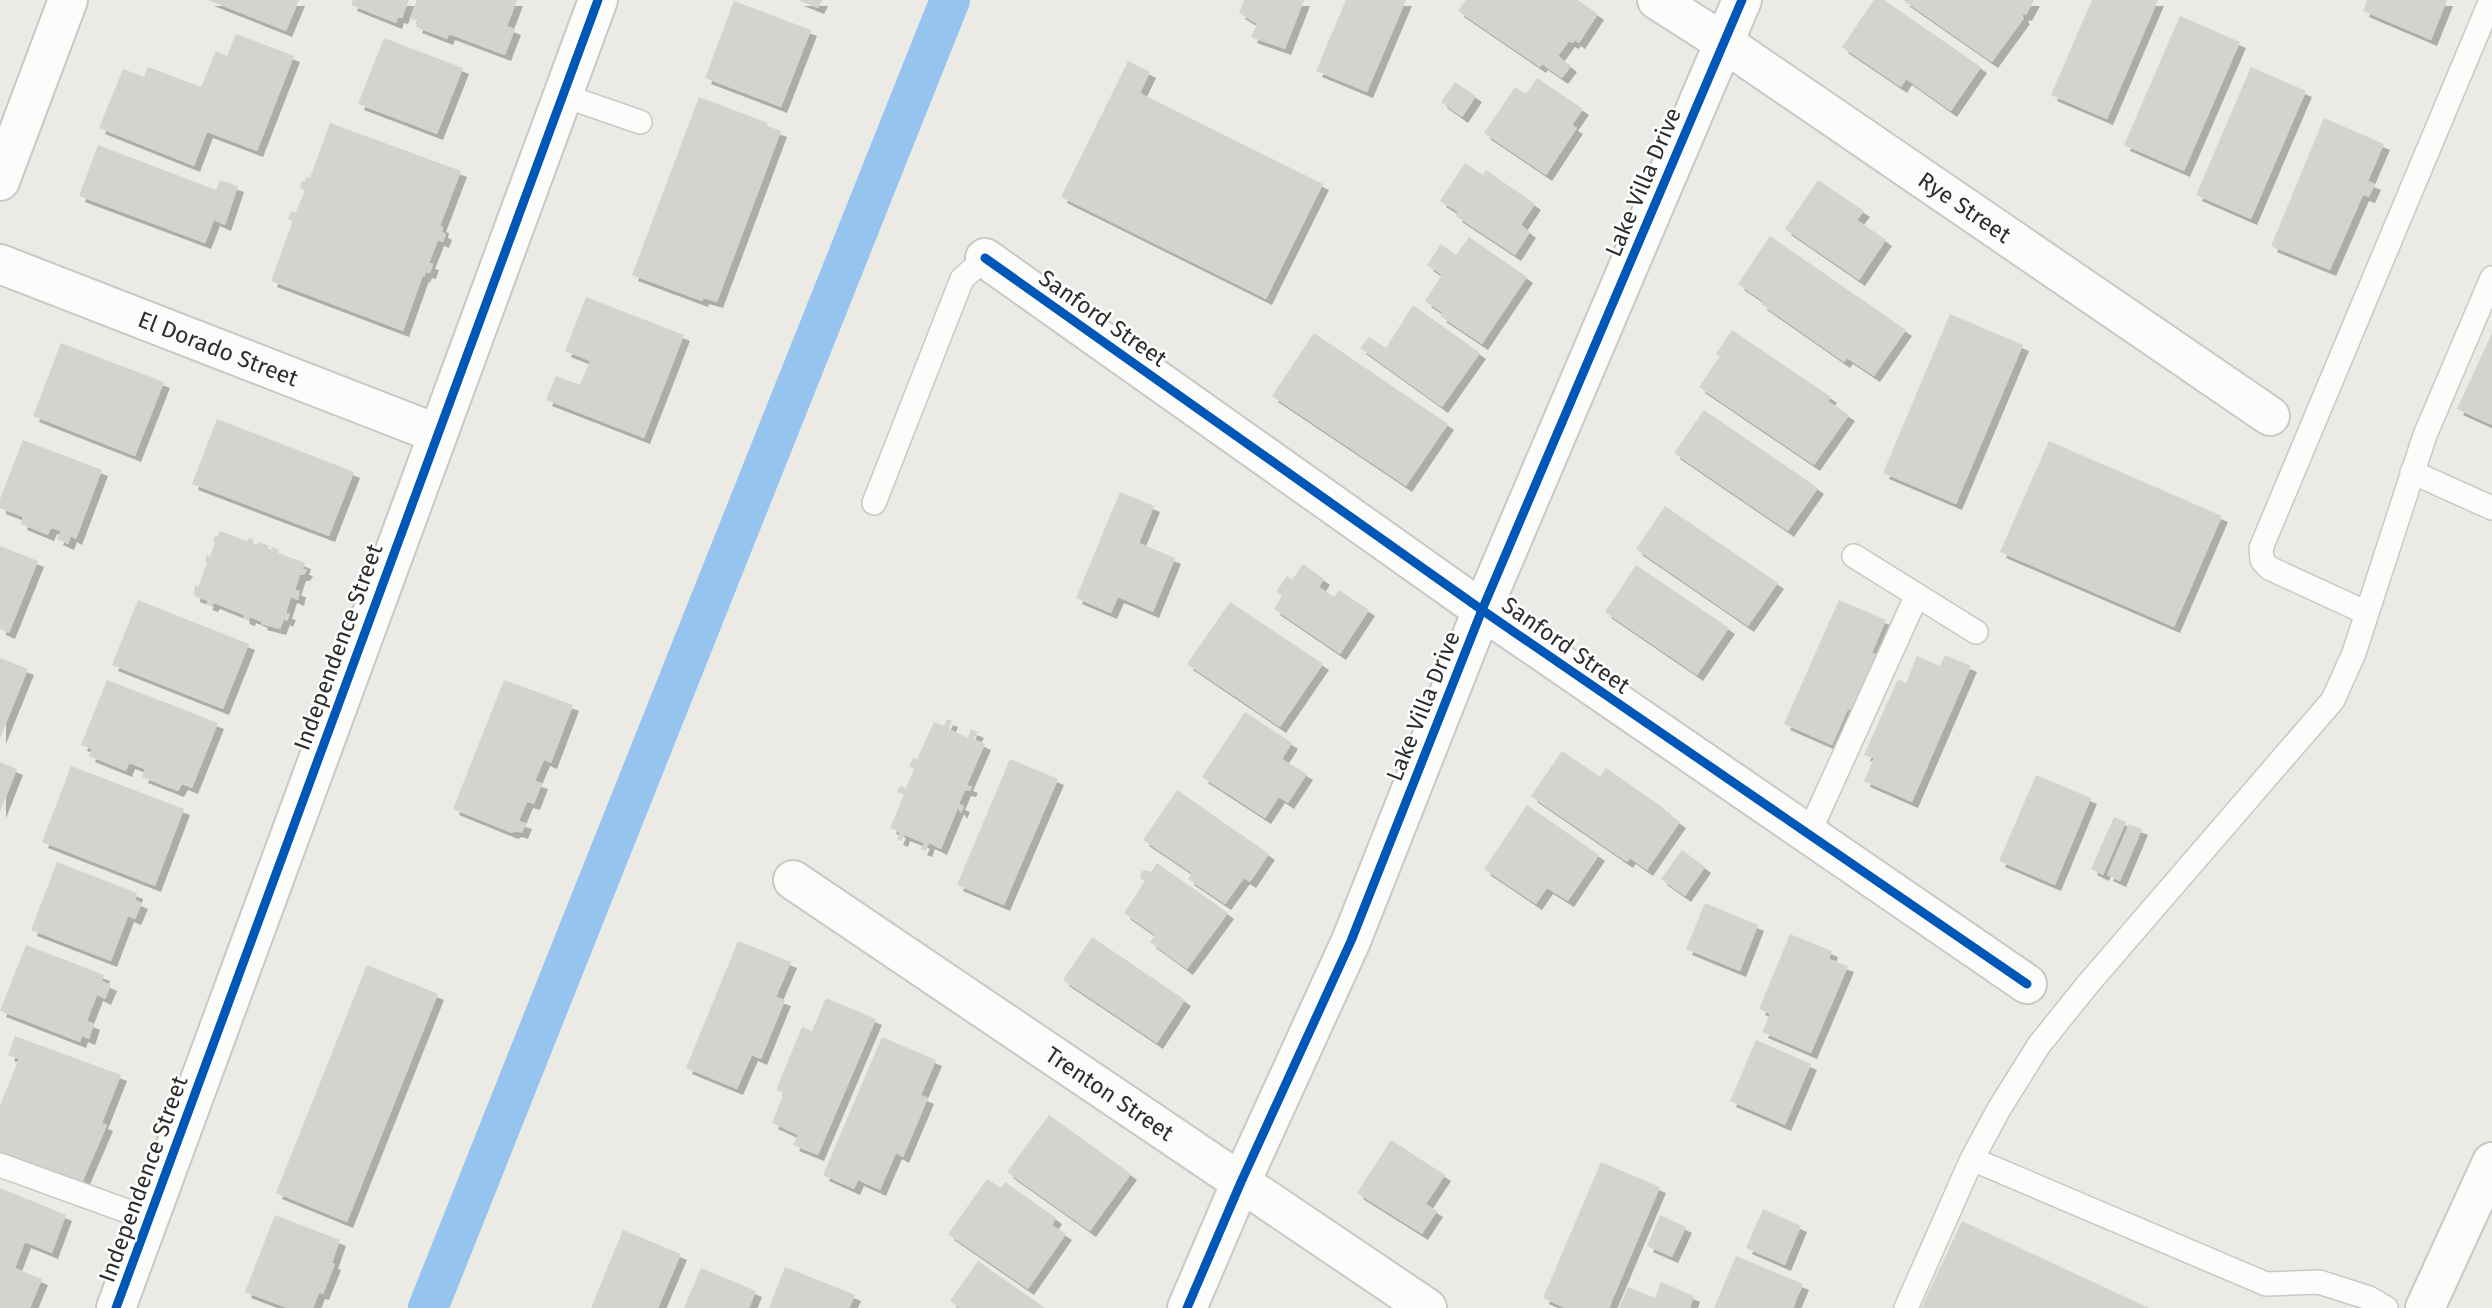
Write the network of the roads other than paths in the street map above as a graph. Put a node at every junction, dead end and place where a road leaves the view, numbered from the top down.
1 (68, 0) edge
2 (598, 0) edge
3 (1657, 0) edge
4 (1742, 0) edge
5 (2491, 0) edge
6 (1723, 42) junction
7 (562, 95) junction
8 (640, 122) dead end
9 (0, 181) edge
10 (985, 258) joint
11 (0, 264) edge
12 (2492, 278) edge
13 (2270, 416) dead end
14 (438, 434) junction
15 (2412, 472) junction
16 (874, 503) dead end
17 (2492, 508) edge
18 (1854, 556) dead end
19 (1917, 595) junction
20 (1482, 610) junction
21 (2367, 613) junction
22 (1976, 632) dead end
23 (1808, 835) junction
24 (793, 880) dead end
25 (2027, 984) dead end
26 (1972, 1159) junction
27 (2492, 1162) edge
28 (0, 1165) edge
29 (1241, 1182) junction
30 (149, 1219) junction
31 (116, 1308) edge
32 (1187, 1308) edge
33 (1427, 1308) edge
34 (1906, 1308) edge
35 (2386, 1308) edge
36 (2425, 1308) edge

1 - 9 street
2 - 7 street, Independence Street
3 - 6 street, Rye Street
4 - 6 street, Lake Villa Drive
5 - 21 lane
6 - 13 street, Rye Street
6 - 20 street, Lake Villa Drive
7 - 8 lane
7 - 14 street, Independence Street
10 - 16 lane
10 - 20 street, Sanford Street
11 - 14 street, El Dorado Street
12 - 15 lane
14 - 30 street, Independence Street
15 - 17 lane
15 - 21 lane
18 - 19 lane
19 - 22 lane
19 - 23 lane
20 - 23 street, Sanford Street
20 - 29 street, Lake Villa Drive
21 - 26 lane
23 - 25 street, Sanford Street
24 - 29 street, Trenton Street
26 - 34 lane
26 - 35 lane
27 - 36 street
28 - 30 lane
29 - 32 street, Lake Villa Drive
29 - 33 street, Trenton Street
30 - 31 street, Independence Street

